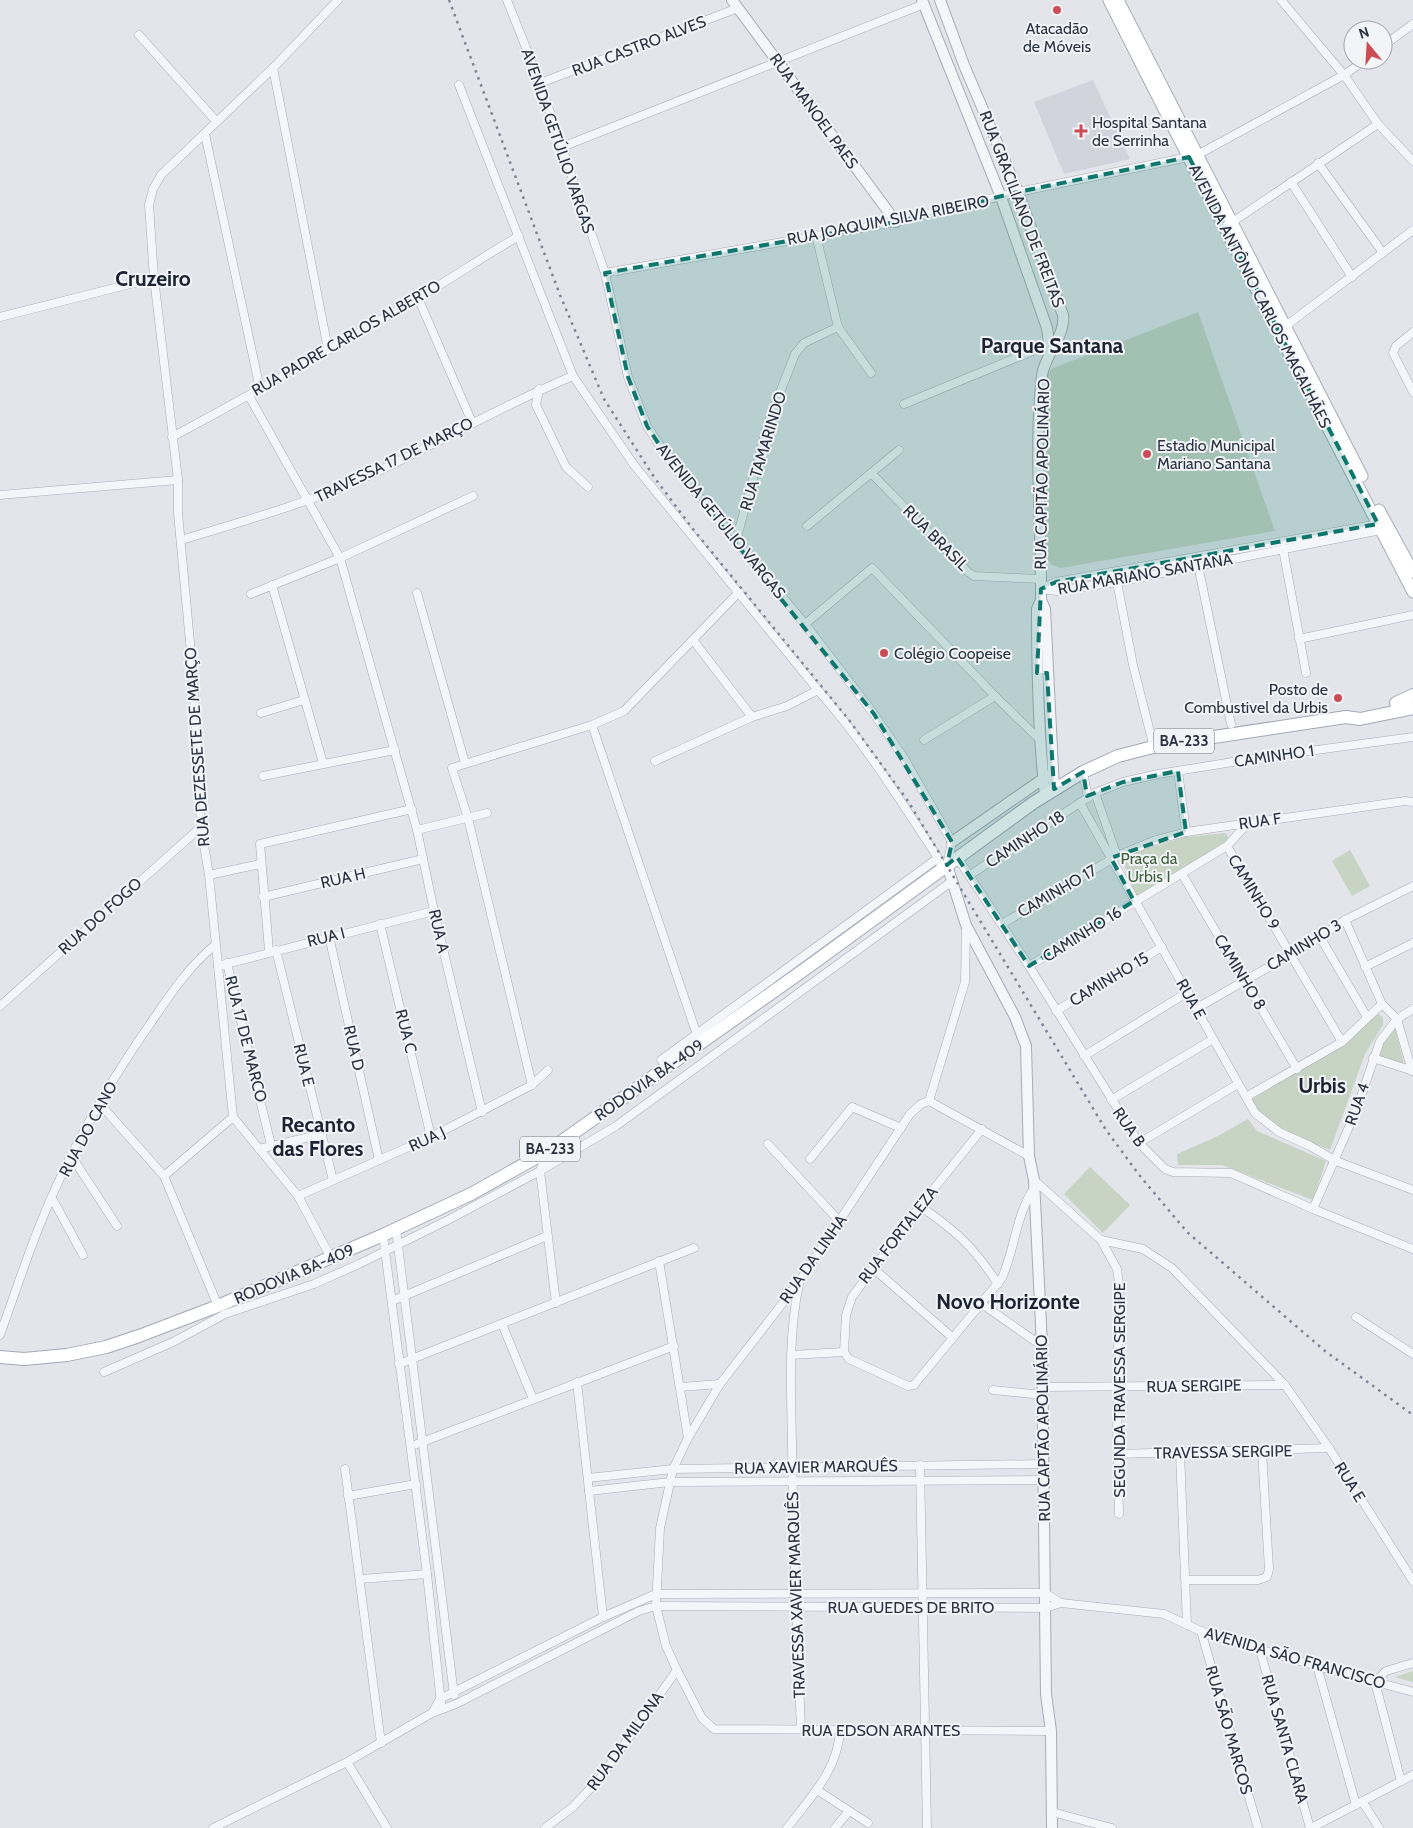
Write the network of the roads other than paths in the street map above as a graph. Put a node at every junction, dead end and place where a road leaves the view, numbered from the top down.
1 (338, 0) edge
2 (507, 0) edge
3 (940, 0) edge
4 (1109, 0) edge
5 (1118, 0) edge
6 (1281, 0) edge
7 (923, 2) edge
8 (735, 4) edge
9 (1413, 24) edge
10 (139, 35) dead end
11 (1393, 39) edge
12 (1134, 41) junction
13 (779, 62) junction
14 (273, 68) junction
15 (1352, 70) edge
16 (1344, 76) junction
17 (540, 83) junction
18 (459, 85) dead end
19 (216, 121) junction
20 (1378, 124) junction
21 (205, 134) junction
22 (562, 147) junction
23 (1194, 156) junction
24 (1413, 161) edge
25 (1318, 163) junction
26 (1291, 182) junction
27 (1018, 192) junction
28 (1001, 197) junction
29 (896, 222) junction
30 (1227, 226) junction
31 (1413, 230) edge
32 (816, 235) junction
33 (519, 236) junction
34 (1383, 253) junction
35 (605, 273) junction
36 (1352, 277) junction
37 (154, 278) junction
38 (418, 298) junction
39 (0, 317) edge
40 (838, 327) junction
41 (1282, 329) junction
42 (1413, 332) edge
43 (1052, 345) junction
44 (328, 349) junction
45 (871, 373) dead end
46 (573, 376) junction
47 (260, 389) junction
48 (539, 389) junction
49 (1413, 392) edge
50 (250, 396) junction
51 (904, 404) dead end
52 (472, 422) junction
53 (172, 437) junction
54 (899, 450) dead end
55 (872, 474) junction
56 (178, 480) junction
57 (588, 487) dead end
58 (0, 495) edge
59 (474, 496) dead end
60 (309, 501) junction
61 (807, 526) dead end
62 (1381, 526) junction
63 (181, 540) junction
64 (736, 541) junction
65 (1283, 549) junction
66 (340, 558) junction
67 (1198, 565) junction
68 (1413, 572) edge
69 (1116, 582) junction
70 (1041, 584) junction
71 (272, 585) junction
72 (739, 592) junction
73 (1413, 592) edge
74 (417, 593) dead end
75 (251, 594) dead end
76 (1413, 615) edge
77 (805, 624) junction
78 (1299, 639) junction
79 (693, 640) junction
80 (1042, 673) junction
81 (1306, 673) dead end
82 (818, 690) junction
83 (1413, 695) edge
84 (994, 696) junction
85 (304, 700) junction
86 (1413, 700) edge
87 (1397, 708) junction
88 (1413, 710) edge
89 (261, 713) dead end
90 (752, 717) junction
91 (1231, 724) dead end
92 (592, 725) junction
93 (1413, 737) edge
94 (1038, 738) junction
95 (924, 740) dead end
96 (1152, 740) dead end
97 (395, 750) junction
98 (655, 761) dead end
99 (323, 763) junction
100 (465, 763) junction
101 (1178, 771) junction
102 (1083, 772) junction
103 (263, 776) dead end
104 (1048, 776) junction
105 (1050, 792) junction
106 (1091, 795) junction
107 (1413, 802) edge
108 (1080, 803) junction
109 (412, 809) junction
110 (487, 813) dead end
111 (468, 818) junction
112 (1248, 823) junction
113 (201, 827) junction
114 (418, 830) junction
115 (1186, 832) junction
116 (952, 842) junction
117 (1227, 846) junction
118 (1114, 858) junction
119 (423, 859) junction
120 (946, 862) junction
121 (260, 864) junction
122 (1182, 874) junction
123 (209, 875) junction
124 (970, 875) junction
125 (951, 882) junction
126 (1413, 886) edge
127 (263, 897) junction
128 (1134, 901) junction
129 (434, 911) junction
130 (1345, 920) junction
131 (380, 924) junction
132 (1002, 924) junction
133 (966, 925) junction
134 (329, 936) junction
135 (1320, 937) junction
136 (1413, 944) edge
137 (215, 945) junction
138 (1162, 948) junction
139 (272, 950) junction
140 (1291, 954) junction
141 (227, 963) junction
142 (218, 966) junction
143 (1029, 966) junction
144 (1365, 967) junction
145 (1245, 980) junction
146 (1188, 992) junction
147 (1382, 1004) junction
148 (0, 1006) edge
149 (1197, 1008) junction
150 (1413, 1009) edge
151 (1056, 1011) junction
152 (1367, 1017) junction
153 (1397, 1019) junction
154 (1214, 1038) junction
155 (698, 1040) junction
156 (1342, 1042) junction
157 (1084, 1056) junction
158 (1373, 1058) junction
159 (661, 1060) dead end
160 (1297, 1069) junction
161 (548, 1070) dead end
162 (1413, 1071) edge
163 (1238, 1084) junction
164 (532, 1085) junction
165 (1246, 1098) junction
166 (1111, 1100) junction
167 (929, 1101) junction
168 (100, 1104) junction
169 (482, 1112) junction
170 (233, 1117) junction
171 (901, 1128) junction
172 (982, 1130) junction
173 (322, 1134) junction
174 (431, 1137) junction
175 (1139, 1143) junction
176 (768, 1144) dead end
177 (271, 1145) junction
178 (259, 1149) junction
179 (548, 1151) junction
180 (1029, 1156) junction
181 (72, 1157) junction
182 (810, 1159) dead end
183 (379, 1160) junction
184 (1336, 1161) junction
185 (540, 1171) junction
186 (164, 1176) junction
187 (333, 1180) junction
188 (1034, 1184) junction
189 (1413, 1190) edge
190 (298, 1196) junction
191 (52, 1198) junction
192 (920, 1206) junction
193 (1313, 1209) junction
194 (840, 1222) junction
195 (117, 1226) dead end
196 (396, 1230) junction
197 (383, 1235) junction
198 (547, 1236) junction
199 (1101, 1240) junction
200 (397, 1246) junction
201 (694, 1248) dead end
202 (1413, 1249) edge
203 (385, 1251) junction
204 (84, 1255) dead end
205 (331, 1258) junction
206 (659, 1261) junction
207 (873, 1268) junction
208 (800, 1282) junction
209 (998, 1284) junction
210 (404, 1296) junction
211 (392, 1301) junction
212 (556, 1303) junction
213 (982, 1304) junction
214 (218, 1306) junction
215 (1356, 1317) dead end
216 (502, 1324) junction
217 (0, 1334) edge
218 (953, 1338) junction
219 (674, 1346) junction
220 (1042, 1346) junction
221 (844, 1352) junction
222 (1413, 1354) edge
223 (791, 1355) junction
224 (0, 1357) edge
225 (412, 1360) junction
226 (399, 1364) junction
227 (104, 1372) dead end
228 (577, 1382) junction
229 (720, 1384) junction
230 (1285, 1384) junction
231 (680, 1387) junction
232 (1117, 1387) junction
233 (993, 1390) dead end
234 (1043, 1391) junction
235 (533, 1399) junction
236 (688, 1438) junction
237 (422, 1442) junction
238 (411, 1446) junction
239 (1329, 1448) junction
240 (1262, 1451) junction
241 (1180, 1452) junction
242 (1117, 1454) junction
243 (1044, 1464) junction
244 (920, 1465) junction
245 (792, 1468) junction
246 (673, 1469) junction
247 (344, 1470) dead end
248 (588, 1478) junction
249 (1044, 1480) junction
250 (670, 1482) junction
251 (920, 1482) junction
252 (792, 1483) junction
253 (416, 1484) junction
254 (589, 1491) junction
255 (348, 1496) junction
256 (1119, 1514) dead end
257 (427, 1574) junction
258 (360, 1579) junction
259 (1186, 1580) junction
260 (1413, 1581) edge
261 (795, 1592) junction
262 (923, 1592) junction
263 (1045, 1593) junction
264 (656, 1594) junction
265 (1061, 1603) junction
266 (656, 1606) junction
267 (796, 1607) junction
268 (923, 1608) junction
269 (1045, 1608) junction
270 (604, 1617) junction
271 (1188, 1625) junction
272 (1201, 1631) junction
273 (1260, 1650) junction
274 (1413, 1662) edge
275 (1317, 1666) junction
276 (677, 1670) junction
277 (1375, 1682) junction
278 (454, 1692) junction
279 (1413, 1692) edge
280 (440, 1699) junction
281 (456, 1704) junction
282 (442, 1710) junction
283 (432, 1713) junction
284 (710, 1727) joint
285 (802, 1729) junction
286 (840, 1729) junction
287 (926, 1729) junction
288 (1052, 1731) junction
289 (381, 1743) junction
290 (346, 1762) junction
291 (1412, 1777) edge
292 (1401, 1781) junction
293 (817, 1790) junction
294 (1359, 1803) junction
295 (850, 1811) junction
296 (1052, 1812) junction
297 (868, 1823) dead end
298 (1314, 1827) edge
299 (213, 1828) edge
300 (387, 1828) edge
301 (546, 1828) edge
302 (787, 1828) edge
303 (835, 1828) edge
304 (927, 1828) edge
305 (1052, 1828) edge
306 (1112, 1828) edge
307 (1258, 1828) edge
308 (1379, 1828) edge

1 - 14 street
2 - 17 street, AVENIDA GETÚLIO VARGAS
3 - 27 street, RUA GRACILIANO DE FREITAS
4 - 12 main road, AVENIDA ANTÔNIO CARLOS MAGALHÃES
5 - 12 main road, AVENIDA ANTÔNIO CARLOS MAGALHÃES
6 - 16 street
7 - 13 street
7 - 28 street, RUA GRACILIANO DE FREITAS
8 - 13 street, RUA MANOEL PAES
8 - 17 street, RUA CASTRO ALVES
9 - 11 street
10 - 19 street
12 - 23 main road, AVENIDA ANTÔNIO CARLOS MAGALHÃES
13 - 22 street
13 - 29 street, RUA MANOEL PAES
14 - 19 street
14 - 44 street
15 - 16 street, RUA JOAQUIM SILVA RIBEIRO
16 - 20 street
16 - 23 street, RUA JOAQUIM SILVA RIBEIRO
17 - 22 street, AVENIDA GETÚLIO VARGAS
18 - 33 street, AVENIDA GETÚLIO VARGAS
19 - 21 street
20 - 24 street
20 - 25 street
21 - 37 street, RUA DEZESSETE DE MARÇO
21 - 47 street
22 - 35 street, AVENIDA GETÚLIO VARGAS
23 - 27 street, RUA JOAQUIM SILVA RIBEIRO
23 - 30 main road, AVENIDA ANTÔNIO CARLOS MAGALHÃES
25 - 26 street
25 - 34 street
26 - 30 street
26 - 36 street
27 - 28 street, RUA JOAQUIM SILVA RIBEIRO
27 - 43 street, RUA GRACILIANO DE FREITAS
28 - 29 street, RUA JOAQUIM SILVA RIBEIRO
28 - 43 street, RUA GRACILIANO DE FREITAS
29 - 32 street, RUA JOAQUIM SILVA RIBEIRO
30 - 41 main road, AVENIDA ANTÔNIO CARLOS MAGALHÃES
31 - 34 street
32 - 35 street, RUA JOAQUIM SILVA RIBEIRO
32 - 40 street
33 - 38 street, RUA PADRE CARLOS ALBERTO
33 - 46 street, AVENIDA GETÚLIO VARGAS
34 - 36 street
35 - 64 street, AVENIDA GETÚLIO VARGAS
36 - 41 street
37 - 39 street
37 - 53 street, RUA DEZESSETE DE MARÇO
38 - 44 street, RUA PADRE CARLOS ALBERTO
38 - 52 street
40 - 45 street
40 - 64 street, RUA TAMARINDO
41 - 62 main road, AVENIDA ANTÔNIO CARLOS MAGALHÃES
42 - 49 street
43 - 51 street
43 - 70 street, RUA CAPITÃO APOLINÁRIO
44 - 47 street, RUA PADRE CARLOS ALBERTO
46 - 48 street, TRAVESSA 17 DE MARÇO
46 - 72 street, AVENIDA GETÚLIO VARGAS
47 - 50 street, RUA PADRE CARLOS ALBERTO
48 - 52 street, TRAVESSA 17 DE MARÇO
48 - 57 street
50 - 53 street, RUA PADRE CARLOS ALBERTO
50 - 60 street, RUA A
52 - 60 street, TRAVESSA 17 DE MARÇO
53 - 56 street, RUA DEZESSETE DE MARÇO
54 - 55 street
55 - 61 street
55 - 70 street, RUA BRASIL
56 - 58 street
56 - 63 street, RUA DEZESSETE DE MARÇO
59 - 66 street
60 - 63 street, TRAVESSA 17 DE MARÇO
60 - 66 street, RUA A
62 - 65 street, RUA MARIANO SANTANA
62 - 68 main road, AVENIDA ANTÔNIO CARLOS MAGALHÃES
62 - 70 street, RUA MARIANO SANTANA
62 - 73 main road, AVENIDA ANTÔNIO CARLOS MAGALHÃES
63 - 113 street, RUA DEZESSETE DE MARÇO
64 - 77 street, AVENIDA GETÚLIO VARGAS
65 - 67 street, RUA MARIANO SANTANA
65 - 78 street
66 - 71 street
66 - 97 street, RUA A
67 - 69 street, RUA MARIANO SANTANA
67 - 91 street
69 - 70 street, RUA MARIANO SANTANA
69 - 96 street
70 - 80 street, RUA CAPITÃO APOLINÁRIO
71 - 75 street
71 - 85 street
72 - 79 street
72 - 82 street, AVENIDA GETÚLIO VARGAS
74 - 100 street
76 - 78 street
77 - 84 street
77 - 116 street, AVENIDA GETÚLIO VARGAS
78 - 81 street
79 - 90 street
79 - 92 street
80 - 94 street, RUA CAPITÃO APOLINÁRIO
80 - 104 street, RUA CAPITÃO APOLINÁRIO
82 - 90 street
82 - 120 street, AVENIDA GETÚLIO VARGAS
83 - 87 main road
84 - 94 street
84 - 95 street
85 - 89 street
85 - 99 street
86 - 87 main road, BA-233
87 - 88 main road
87 - 102 main road, BA-233
90 - 98 street
92 - 100 street
92 - 155 street
93 - 101 street, CAMINHO 1
94 - 104 street, RUA CAPITÃO APOLINÁRIO
97 - 99 street
97 - 109 street, RUA A
99 - 103 street
100 - 111 street
101 - 106 street, CAMINHO 1
101 - 115 street
102 - 105 main road, BA-233
102 - 106 street
104 - 105 street, RUA CAPITÃO APOLINÁRIO
104 - 116 street
105 - 120 main road, RODOVIA BA-409 / BA-233
106 - 108 street, CAMINHO 1
106 - 118 street
107 - 112 street, RUA F
108 - 118 street, RUA E
108 - 124 street, CAMINHO 18
109 - 114 street, RUA A
109 - 121 street, RUA E
110 - 111 street
111 - 114 street
111 - 164 street
112 - 115 street, RUA F
112 - 117 street, CAMINHO 16
113 - 123 street, RUA DEZESSETE DE MARÇO
113 - 148 street, RUA DO FOGO
114 - 119 street, RUA A
115 - 118 street, RUA F
116 - 120 street
117 - 122 street, CAMINHO 16
117 - 140 street, CAMINHO 9
118 - 128 street, RUA E
118 - 132 street, CAMINHO 17
119 - 127 street, RUA H
119 - 129 street, RUA A
120 - 124 street, RUA B
120 - 125 street, RUA CAPTÃO APOLINÁRIO
120 - 155 main road, RODOVIA BA-409 / BA-233
121 - 123 street
121 - 127 street, RUA E
122 - 128 street, CAMINHO 16
122 - 145 street, CAMINHO 8
123 - 137 street, RUA DEZESSETE DE MARÇO
124 - 132 street, RUA B
125 - 133 street, RUA CAPTÃO APOLINÁRIO
125 - 185 street
126 - 130 street, CAMINHO 3
127 - 139 street, RUA E
128 - 138 street, RUA E
128 - 143 street, CAMINHO 16
129 - 131 street, RUA I
129 - 169 street, RUA A
130 - 135 street, CAMINHO 3
130 - 144 street
131 - 134 street, RUA I
131 - 174 street, RUA C
132 - 143 street, RUA B
133 - 167 street
133 - 180 street, RUA CAPTÃO APOLINÁRIO
134 - 139 street, RUA I
134 - 183 street, RUA D
135 - 140 street, CAMINHO 3
135 - 152 street
136 - 144 street
137 - 142 street, RUA DEZESSETE DE MARÇO
137 - 168 street, RUA DO CANO
138 - 146 street, RUA E
138 - 151 street, CAMINHO 15
139 - 141 street, RUA I
139 - 173 street, RUA E
140 - 145 street, CAMINHO 3
140 - 156 street, CAMINHO 9
141 - 142 street, RUA I
141 - 177 street, RUA 17 DE MARCO
142 - 170 street, RUA DEZESSETE DE MARÇO
143 - 151 street, RUA B
144 - 147 street
145 - 149 street, CAMINHO 3
145 - 160 street, CAMINHO 8
146 - 149 street, RUA E
146 - 157 street
147 - 152 street
147 - 153 street
149 - 154 street, RUA E
150 - 153 street, RUA 4
151 - 157 street, RUA B
152 - 156 street
153 - 158 street, RUA 4
153 - 162 street
154 - 163 street, RUA E
154 - 166 street
155 - 159 street
155 - 179 main road, RODOVIA BA-409 / BA-233
156 - 160 street
157 - 166 street, RUA B
158 - 162 street
158 - 184 street, RUA 4
160 - 165 street
161 - 164 street, RUA J
163 - 165 street, RUA E
163 - 175 street
164 - 169 street, RUA J
165 - 184 street, RUA E
166 - 175 street, RUA B
167 - 171 street, RUA DA LINHA
167 - 172 street
168 - 181 street, RUA DO CANO
168 - 186 street
169 - 174 street, RUA J
170 - 178 street
170 - 186 street
171 - 182 street
171 - 194 street, RUA DA LINHA
172 - 180 street
172 - 192 street, RUA FORTALEZA
173 - 177 street
173 - 187 street, RUA E
174 - 183 street, RUA J
175 - 193 street, RUA B
176 - 194 street
177 - 178 street
178 - 190 street
179 - 185 street
179 - 196 main road, RODOVIA BA-409 / BA-233
180 - 188 street, RUA CAPTÃO APOLINÁRIO
181 - 191 street, RUA DO CANO
181 - 195 street
183 - 187 street, RUA J
184 - 189 street, RUA E
184 - 193 street, RUA 4
185 - 198 street
185 - 200 street
186 - 214 street
187 - 190 street, RUA J
188 - 199 street
188 - 209 street
188 - 220 street, RUA CAPTÃO APOLINÁRIO
190 - 205 street
191 - 204 street
191 - 217 street, RUA DO CANO
192 - 207 street, RUA FORTALEZA
192 - 209 street
193 - 202 street, RUA B
194 - 208 street, RUA DA LINHA
196 - 197 main road, RODOVIA BA-409 / BA-233
196 - 200 street
197 - 203 street
197 - 205 main road, RODOVIA BA-409 / BA-233
198 - 210 street
198 - 212 street
199 - 230 street, RUA E
199 - 232 street, SEGUNDA TRAVESSA SERGIPE
200 - 203 street
200 - 210 street
201 - 206 street
203 - 211 street
203 - 227 street
205 - 214 main road, RODOVIA BA-409 / BA-233
206 - 212 street
206 - 219 street
207 - 218 street
207 - 221 street, RUA FORTALEZA
208 - 223 street, TRAVESSA XAVIER MARQUÊS
208 - 229 street, RUA DA LINHA
209 - 213 street
210 - 211 street
210 - 225 street
211 - 226 street
212 - 216 street
213 - 218 street
213 - 220 street
214 - 224 main road, RODOVIA BA-409 / BA-233
215 - 222 street
216 - 225 street
216 - 235 street
218 - 221 street
219 - 228 street
219 - 231 street
220 - 234 street, RUA CAPTÃO APOLINÁRIO
221 - 223 street
223 - 245 street, TRAVESSA XAVIER MARQUÊS
225 - 226 street
225 - 237 street
226 - 238 street
228 - 235 street
228 - 248 street
229 - 231 street
229 - 236 street, RUA DA LINHA
230 - 232 street, RUA SERGIPE
230 - 239 street, RUA E
231 - 236 street
232 - 234 street, RUA SERGIPE
232 - 242 street, SEGUNDA TRAVESSA SERGIPE
233 - 234 street, RUA SERGIPE
234 - 243 street, RUA CAPTÃO APOLINÁRIO
235 - 237 street
236 - 246 street, RUA DA LINHA
237 - 238 street
237 - 278 street
238 - 253 street
239 - 240 street, TRAVESSA SERGIPE
239 - 260 street, RUA E
240 - 241 street, TRAVESSA SERGIPE
240 - 259 street
241 - 242 street, TRAVESSA SERGIPE
241 - 259 street
242 - 256 street, SEGUNDA TRAVESSA SERGIPE
243 - 244 street, RUA XAVIER MARQUÊS
243 - 249 street, RUA CAPTÃO APOLINÁRIO
244 - 245 street, RUA XAVIER MARQUÊS
244 - 251 street
245 - 246 street, RUA XAVIER MARQUÊS
245 - 252 street, TRAVESSA XAVIER MARQUÊS
246 - 248 street, RUA XAVIER MARQUÊS
246 - 250 street, RUA DA LINHA
247 - 255 street
248 - 254 street
249 - 251 street, RUA XAVIER MARQUÊS
249 - 263 street, RUA CAPTÃO APOLINÁRIO
250 - 252 street, RUA XAVIER MARQUÊS
250 - 254 street, RUA XAVIER MARQUÊS
250 - 264 street, RUA DA LINHA
251 - 252 street, RUA XAVIER MARQUÊS
251 - 262 street
252 - 261 street, TRAVESSA XAVIER MARQUÊS
253 - 255 street
253 - 257 street
254 - 270 street
255 - 258 street
257 - 258 street
257 - 280 street
258 - 289 street
259 - 271 street
261 - 262 street, RUA GUEDES DE BRITO
261 - 264 street, RUA GUEDES DE BRITO
261 - 267 street, TRAVESSA XAVIER MARQUÊS
262 - 263 street, RUA GUEDES DE BRITO
262 - 268 street
263 - 265 street, AVENIDA SÃO FRANCISCO
263 - 269 street, RUA CAPTÃO APOLINÁRIO
264 - 266 street, RUA DA LINHA
264 - 270 street
265 - 269 street, AVENIDA SÃO FRANCISCO
265 - 271 street, AVENIDA SÃO FRANCISCO
266 - 267 street, RUA GUEDES DE BRITO
266 - 276 street, RUA DA LINHA
266 - 281 street, RUA GUEDES DE BRITO
267 - 268 street, RUA GUEDES DE BRITO
267 - 285 street, TRAVESSA XAVIER MARQUÊS
268 - 269 street, RUA GUEDES DE BRITO
268 - 287 street
269 - 288 street, RUA CAPTÃO APOLINÁRIO
270 - 278 street
271 - 272 street, AVENIDA SÃO FRANCISCO
272 - 273 street, AVENIDA SÃO FRANCISCO
272 - 307 street, RUA SÃO MARCOS
273 - 275 street, AVENIDA SÃO FRANCISCO
273 - 298 street, RUA SANTA CLARA
274 - 277 street
275 - 277 street, AVENIDA SÃO FRANCISCO
275 - 294 street
276 - 284 street, RUA DA LINHA
276 - 301 street, RUA DA MILONA
277 - 279 street, AVENIDA SÃO FRANCISCO
277 - 292 street
278 - 280 street
278 - 281 street
280 - 282 street
280 - 283 street
281 - 282 street, RUA GUEDES DE BRITO
282 - 283 street, RUA GUEDES DE BRITO
283 - 289 street, RUA GUEDES DE BRITO
284 - 285 street, RUA EDSON ARANTES
285 - 286 street, RUA EDSON ARANTES
286 - 287 street, RUA EDSON ARANTES
286 - 293 street
287 - 288 street, RUA EDSON ARANTES
287 - 304 street
288 - 296 street, RUA CAPTÃO APOLINÁRIO
289 - 290 street, RUA GUEDES DE BRITO
290 - 299 street, RUA GUEDES DE BRITO
290 - 300 street
291 - 292 street
292 - 294 street
293 - 295 street
293 - 302 street
294 - 298 street
294 - 308 street
295 - 297 street
295 - 303 street
296 - 305 street, RUA CAPTÃO APOLINÁRIO
296 - 306 street

